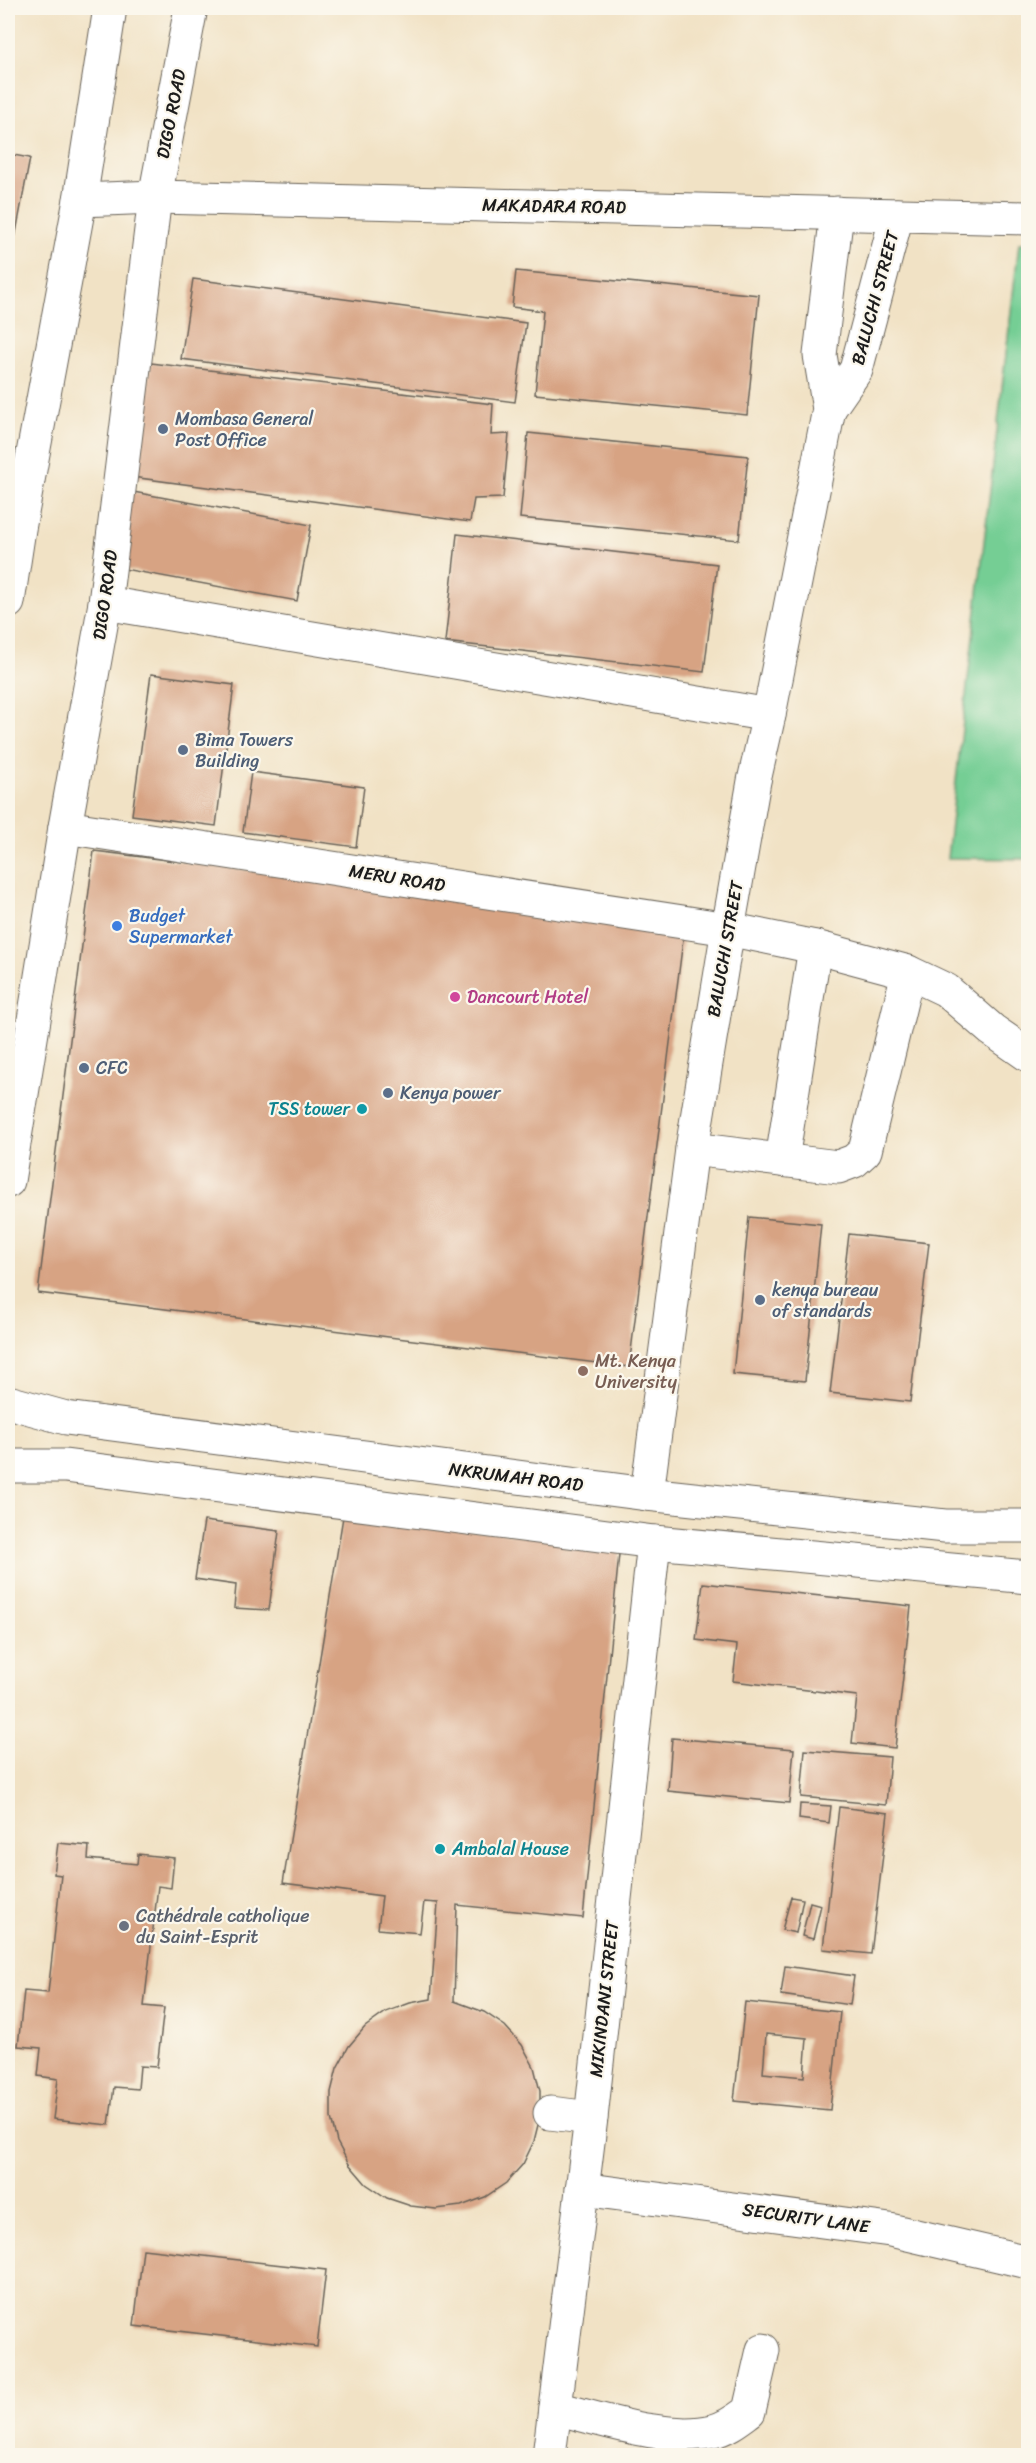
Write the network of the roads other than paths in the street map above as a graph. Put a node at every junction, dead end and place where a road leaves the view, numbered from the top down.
1 (110, 8) edge
2 (192, 8) edge
3 (154, 197) junction
4 (80, 200) junction
5 (837, 213) junction
6 (897, 215) junction
7 (1029, 218) edge
8 (829, 409) junction
9 (13, 528) edge
10 (8, 602) edge
11 (105, 603) junction
12 (769, 715) junction
13 (65, 826) junction
14 (728, 929) junction
15 (815, 947) junction
16 (908, 972) junction
17 (1029, 1055) edge
18 (692, 1149) junction
19 (782, 1160) junction
20 (8, 1181) edge
21 (8, 1402) edge
22 (8, 1466) edge
23 (647, 1494) junction
24 (1029, 1526) edge
25 (654, 1542) junction
26 (1029, 1577) edge
27 (550, 2113) dead end
28 (591, 2118) junction
29 (582, 2189) junction
30 (1029, 2262) edge
31 (763, 2350) dead end
32 (555, 2408) junction
33 (549, 2456) edge

1 - 4 main road
2 - 3 main road, DIGO ROAD
3 - 4 main road, MAKADARA ROAD
3 - 5 main road, MAKADARA ROAD
3 - 11 main road, DIGO ROAD
4 - 9 main road
5 - 6 main road, MAKADARA ROAD
5 - 8 main road, BALUCHI STREET
6 - 7 main road, MAKADARA ROAD
6 - 8 main road, BALUCHI STREET
8 - 12 main road, BALUCHI STREET
9 - 10 main road
11 - 12 main road
11 - 13 main road, DIGO ROAD
12 - 14 main road, BALUCHI STREET
13 - 14 main road, MERU ROAD
13 - 20 main road, DIGO ROAD
14 - 15 main road, MERU ROAD
14 - 18 main road, BALUCHI STREET
15 - 16 main road, MERU ROAD
15 - 19 main road
16 - 17 main road, MERU ROAD
16 - 19 main road
18 - 19 main road
18 - 23 main road, BALUCHI STREET
21 - 23 main road, NKRUMAH ROAD
22 - 25 main road
23 - 24 main road, NKRUMAH ROAD
25 - 26 main road
25 - 28 main road, MIKINDANI STREET
27 - 28 main road
28 - 29 main road, MIKINDANI STREET
29 - 30 main road, SECURITY LANE
29 - 32 main road, MIKINDANI STREET
31 - 32 main road
32 - 33 main road, MIKINDANI STREET

